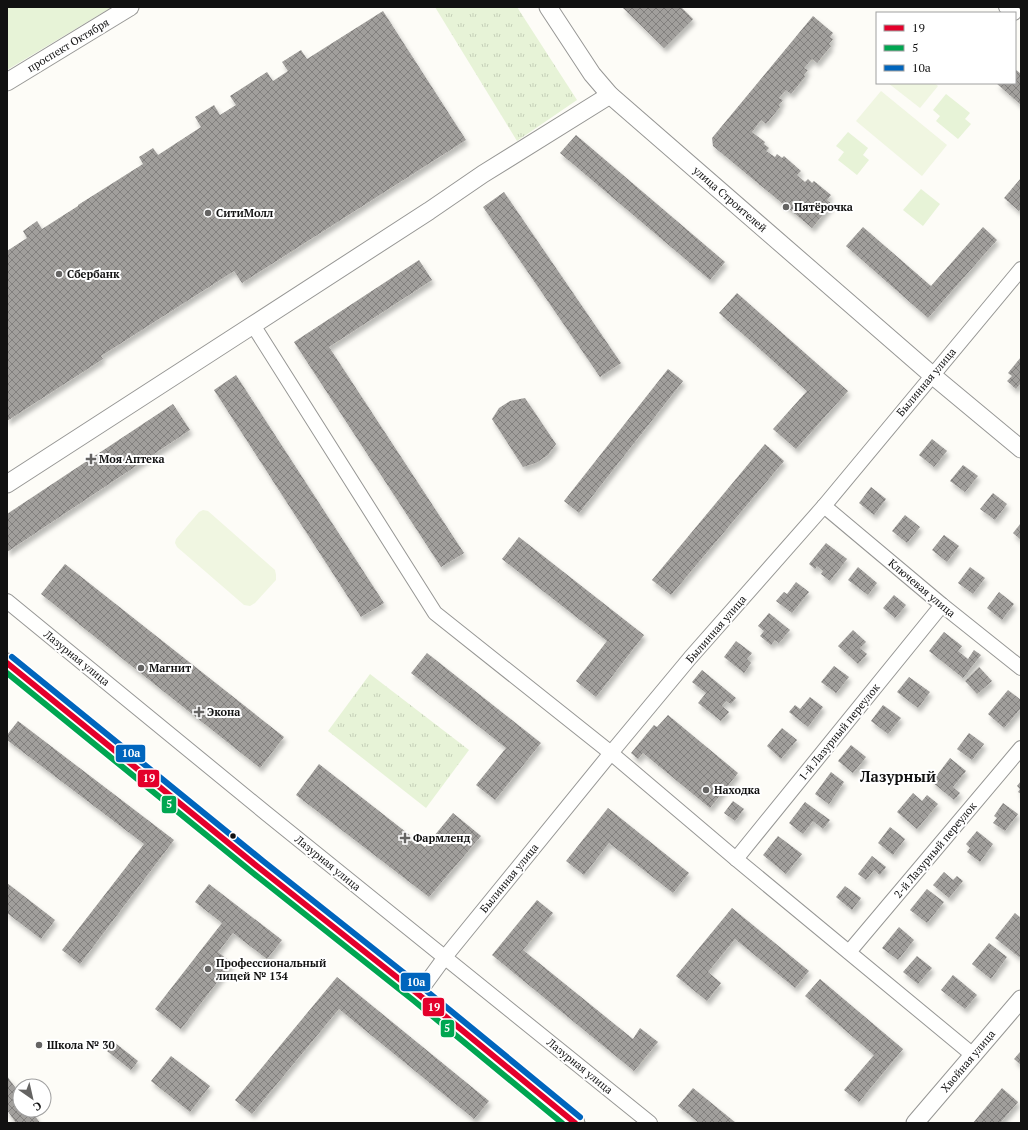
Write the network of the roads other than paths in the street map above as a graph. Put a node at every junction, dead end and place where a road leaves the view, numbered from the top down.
1 (130, 7) edge
2 (548, 7) edge
3 (7, 82) edge
4 (610, 95) junction
5 (1021, 269) edge
6 (253, 325) junction
7 (932, 375) junction
8 (1021, 449) edge
9 (7, 484) edge
10 (824, 506) junction
11 (7, 600) edge
12 (942, 605) junction
13 (7, 663) edge
14 (1021, 668) edge
15 (1021, 748) edge
16 (610, 753) junction
17 (736, 859) junction
18 (848, 952) junction
19 (445, 957) junction
20 (418, 994) junction
21 (1021, 998) edge
22 (973, 1054) junction
23 (575, 1123) edge
24 (650, 1123) edge
25 (915, 1123) edge

1 - 3 street, проспект Октября
2 - 4 street, улица Строителей
4 - 6 street
4 - 7 street, улица Строителей
5 - 7 street, Былинная улица
6 - 9 street
6 - 16 street
7 - 8 street, улица Строителей
7 - 10 street, Былинная улица
10 - 12 street, Ключевая улица
10 - 16 street, Былинная улица
11 - 19 street, Лазурная улица
12 - 14 street, Ключевая улица
12 - 17 street, 1-й Лазурный переулок
13 - 20 main road
15 - 18 street, 2-й Лазурный переулок
16 - 17 street
16 - 19 street, Былинная улица
17 - 18 street
18 - 22 street
19 - 20 street, Былинная улица
19 - 24 street, Лазурная улица
20 - 23 main road
21 - 22 street, Хвойная улица
22 - 25 street, Хвойная улица

